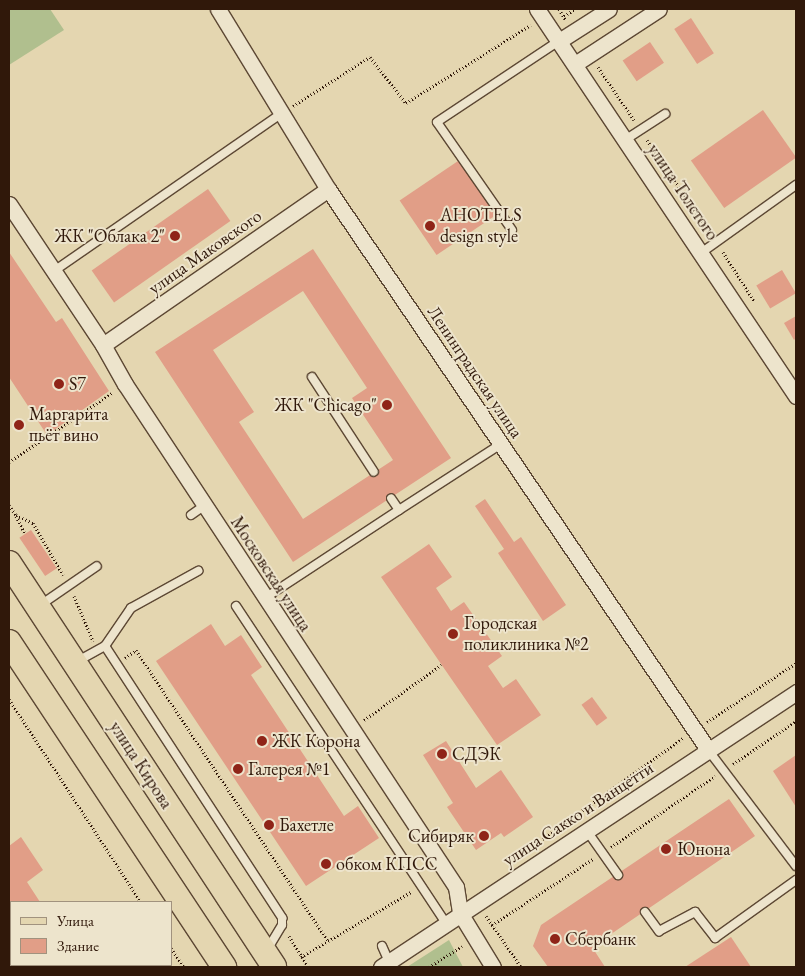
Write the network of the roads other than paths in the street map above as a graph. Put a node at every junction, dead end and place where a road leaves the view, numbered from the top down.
1 (218, 9) edge
2 (608, 9) edge
3 (659, 9) edge
4 (540, 13) edge
5 (559, 41) junction
6 (575, 64) junction
7 (282, 113) junction
8 (665, 114) dead end
9 (625, 140) junction
10 (796, 185) edge
11 (328, 189) junction
12 (9, 204) edge
13 (512, 230) dead end
14 (701, 253) junction
15 (54, 271) junction
16 (103, 345) junction
17 (312, 377) dead end
18 (796, 396) edge
19 (501, 444) junction
20 (374, 472) dead end
21 (390, 498) dead end
22 (204, 506) junction
23 (399, 510) junction
24 (191, 516) dead end
25 (9, 563) edge
26 (97, 566) dead end
27 (198, 571) dead end
28 (264, 598) junction
29 (236, 606) dead end
30 (38, 607) junction
31 (105, 646) junction
32 (12, 653) edge
33 (74, 663) junction
34 (796, 692) edge
35 (709, 751) junction
36 (587, 831) junction
37 (796, 866) edge
38 (618, 874) dead end
39 (796, 880) edge
40 (645, 912) dead end
41 (460, 913) junction
42 (446, 923) junction
43 (382, 946) dead end
44 (270, 961) edge
45 (385, 964) edge
46 (224, 967) edge
47 (493, 967) edge

1 - 7 street, Ленинградская улица
2 - 5 street
3 - 6 street
4 - 5 street, улица Толстого
5 - 6 street, улица Толстого
5 - 13 lane
6 - 9 street, улица Толстого
7 - 11 street, Ленинградская улица
7 - 15 lane
8 - 9 lane
9 - 14 street, улица Толстого
10 - 14 lane
11 - 16 street, улица Маковского
11 - 19 street, Ленинградская улица
12 - 15 street, Московская улица
14 - 18 street, улица Толстого
15 - 16 street, Московская улица
16 - 22 street, Московская улица
17 - 20 lane
19 - 23 lane
19 - 35 street, Ленинградская улица
21 - 23 lane
22 - 24 lane
22 - 28 street, Московская улица
23 - 28 lane
25 - 30 main road, улица Кирова
26 - 30 lane
27 - 31 lane
28 - 41 street, Московская улица
29 - 42 lane
30 - 33 main road, улица Кирова
31 - 33 lane
31 - 44 lane
32 - 46 main road
33 - 44 main road, улица Кирова
34 - 35 street, улица Сакко и Ванцетти
35 - 36 street, улица Сакко и Ванцетти
35 - 37 lane
36 - 38 lane
36 - 41 street, улица Сакко и Ванцетти
39 - 40 lane
41 - 42 street, улица Сакко и Ванцетти
41 - 47 street, Московская улица
42 - 45 street, улица Сакко и Ванцетти
43 - 45 lane

